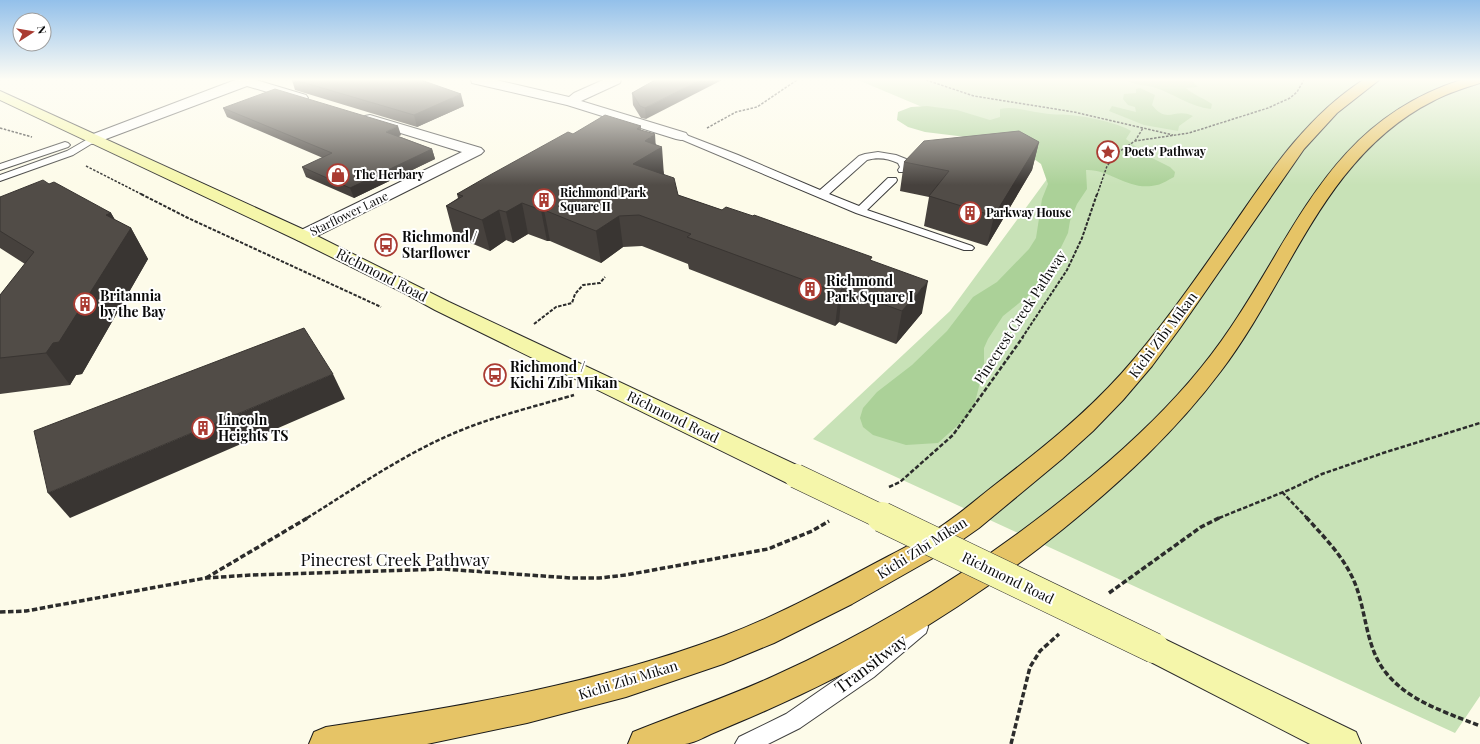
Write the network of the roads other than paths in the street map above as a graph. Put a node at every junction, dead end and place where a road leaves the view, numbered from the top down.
1 (42, 115) edge
2 (157, 115) edge
3 (357, 115) edge
4 (612, 115) edge
5 (1326, 115) edge
6 (1399, 115) edge
7 (681, 136) joint
8 (93, 139) junction
9 (0, 167) edge
10 (903, 170) dead end
11 (0, 178) edge
12 (892, 180) dead end
13 (821, 195) junction
14 (860, 211) junction
15 (303, 236) junction
16 (968, 248) dead end
17 (987, 572) junction
18 (326, 744) edge
19 (645, 744) edge
20 (746, 744) edge
21 (1344, 744) edge

1 - 8 main road, Richmond Road
2 - 8 street
3 - 15 street, Starflower Lane
4 - 7 street
5 - 18 highway, Kichi Zībī Mīkan
6 - 17 highway
7 - 13 lane
8 - 9 lane
8 - 11 lane
8 - 15 main road, Richmond Road
10 - 13 lane
12 - 14 lane
13 - 14 lane
14 - 16 lane
15 - 21 main road, Richmond Road, bridge
17 - 19 highway
17 - 20 lane, Transitway

